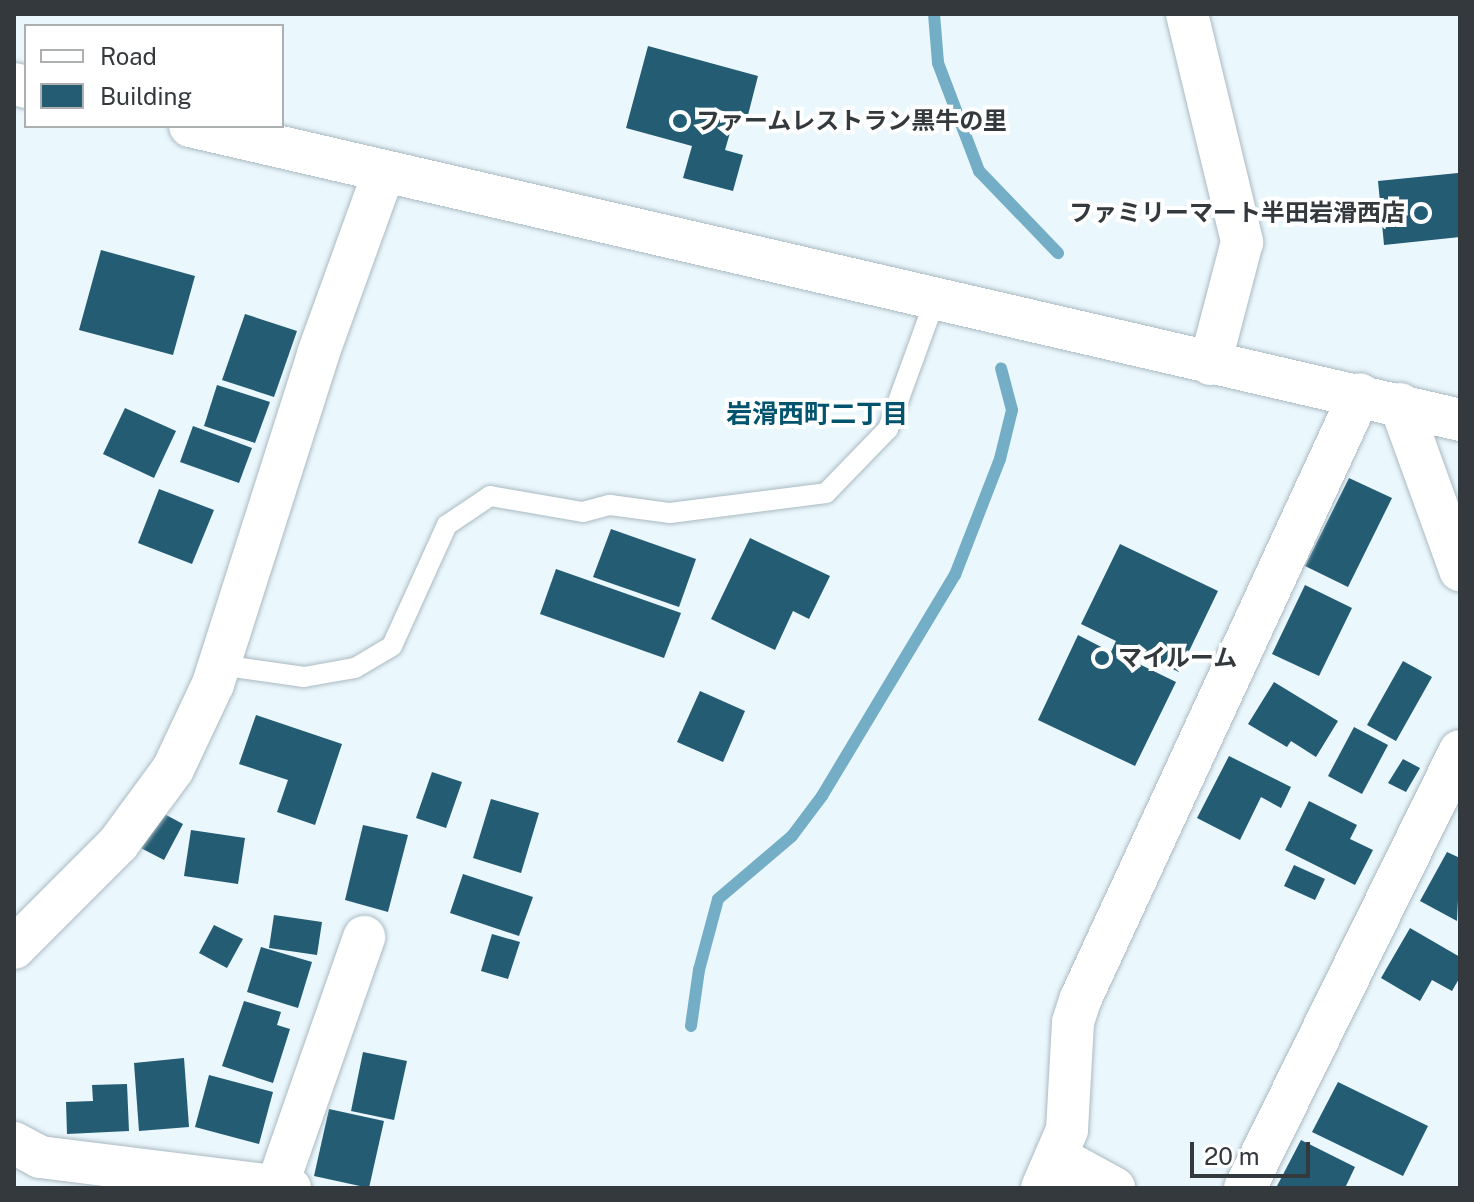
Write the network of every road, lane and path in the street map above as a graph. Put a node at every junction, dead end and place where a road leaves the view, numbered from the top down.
1 (1187, 14) edge
2 (198, 128) edge
3 (384, 172) junction
4 (935, 300) junction
5 (1210, 364) junction
6 (1380, 399) junction
7 (1460, 420) edge
8 (1460, 570) edge
9 (220, 665) junction
10 (1460, 751) edge
11 (364, 937) dead end
12 (14, 948) edge
13 (27, 1163) edge
14 (1050, 1173) edge
15 (284, 1187) edge
16 (1114, 1188) edge
17 (1245, 1188) edge

1 - 5 street
2 - 3 street
3 - 4 street
3 - 9 street
4 - 5 street
4 - 9 lane
5 - 6 street
6 - 7 street
6 - 8 street
6 - 14 street
9 - 12 street
10 - 17 street
11 - 15 street
13 - 15 street
14 - 16 street

